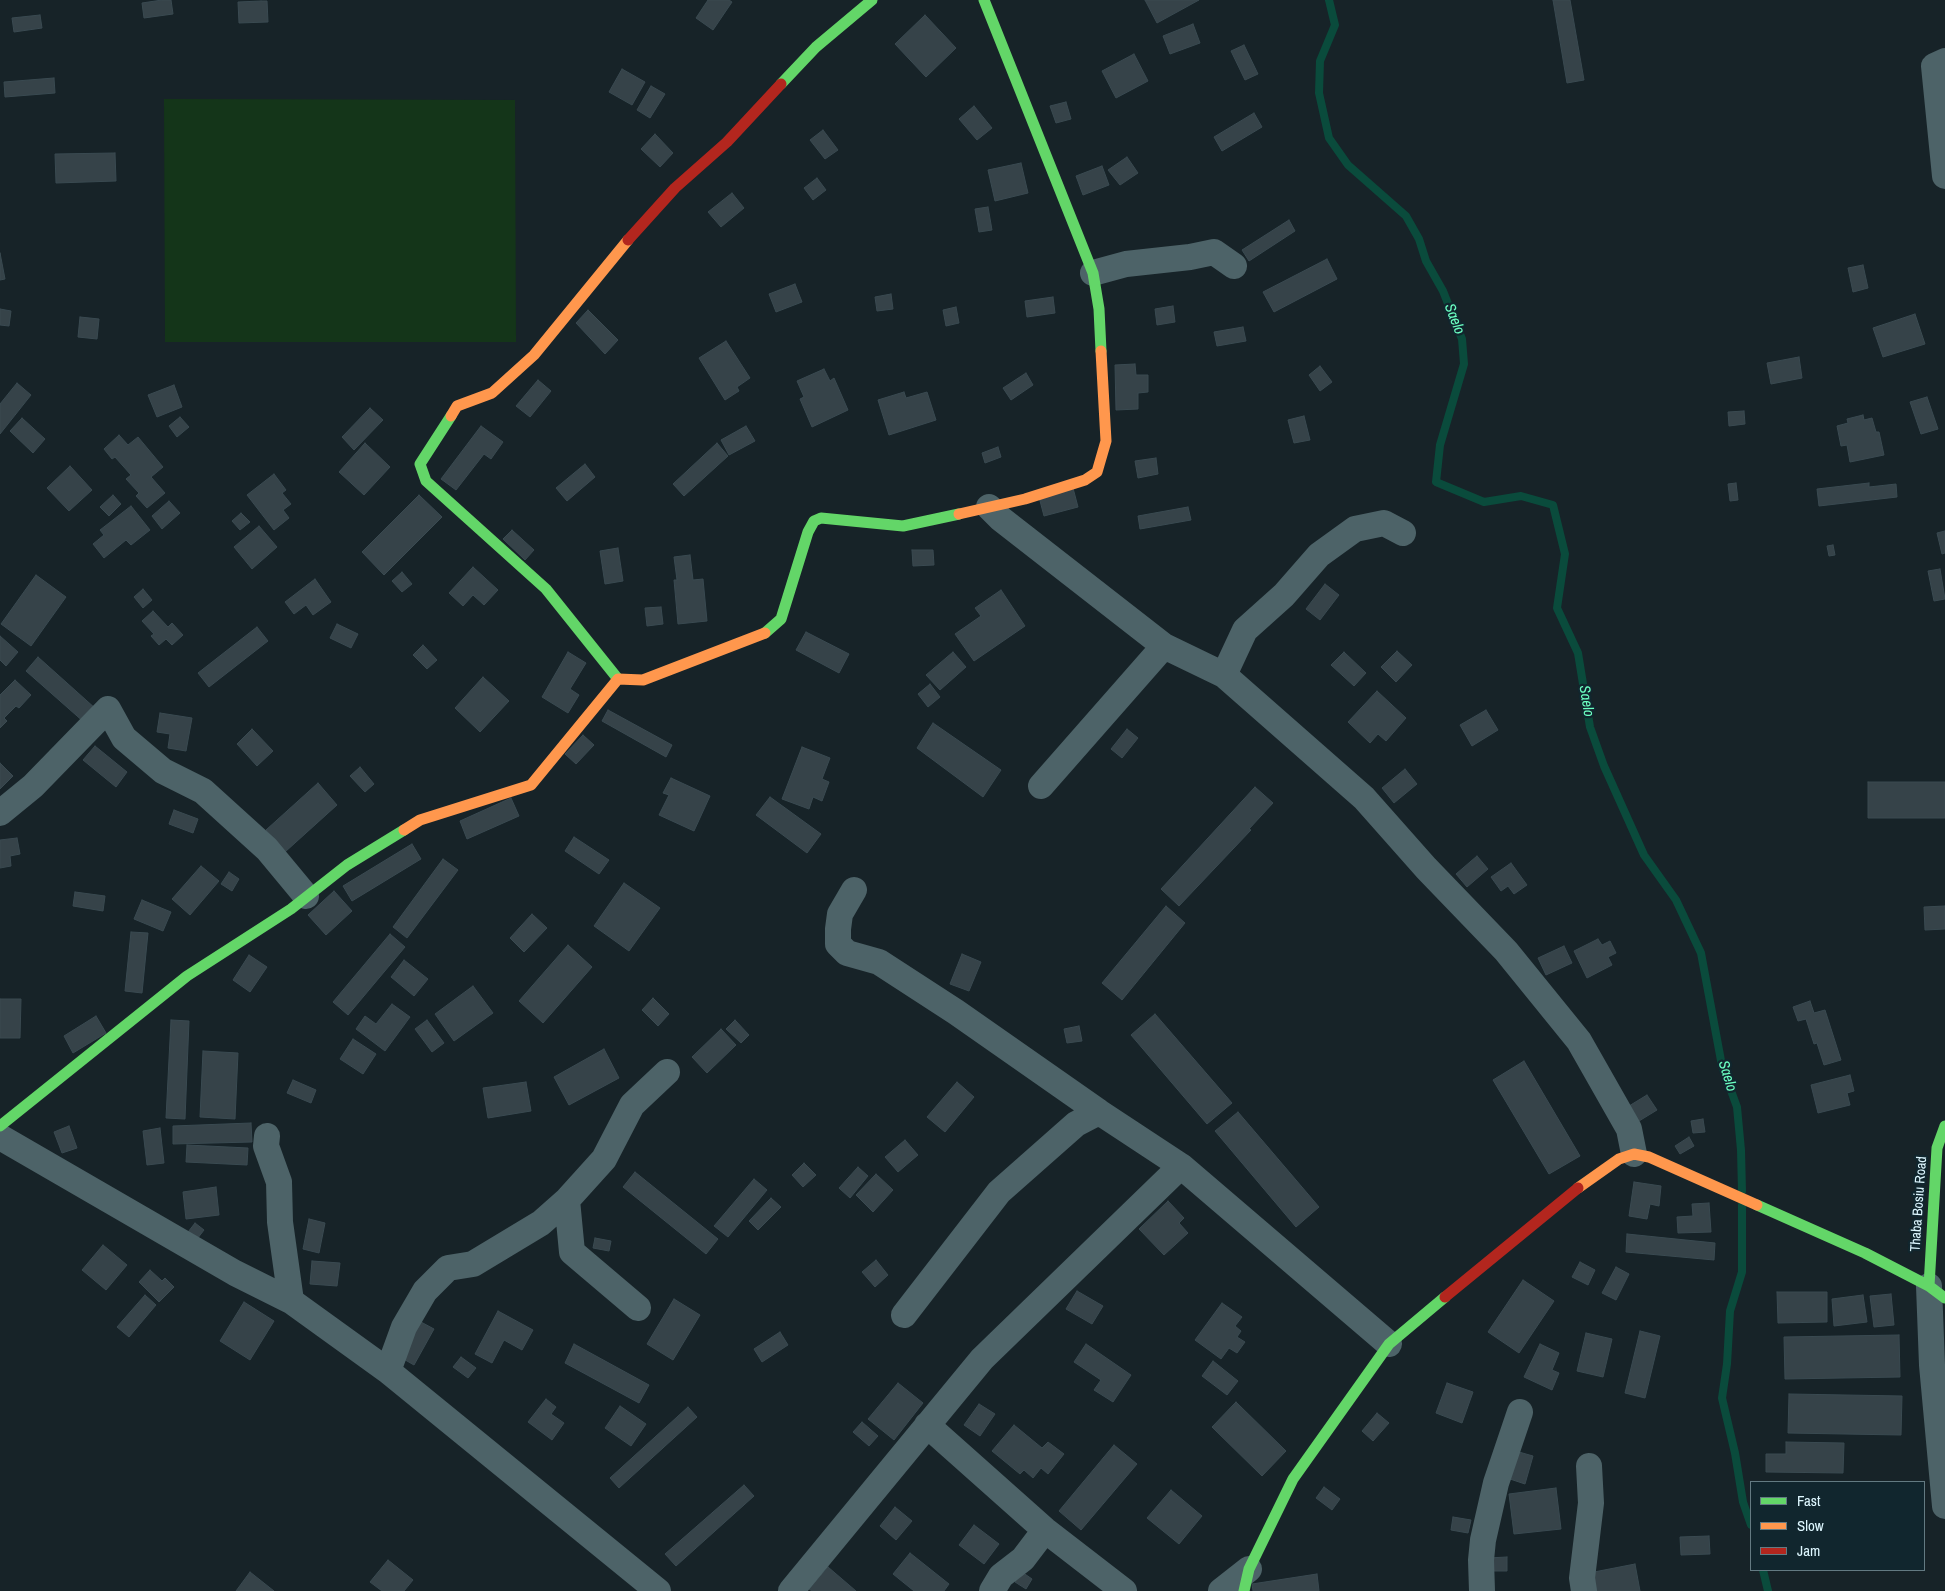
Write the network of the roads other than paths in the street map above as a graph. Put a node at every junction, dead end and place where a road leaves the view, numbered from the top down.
1 (872, 0) edge
2 (984, 0) edge
3 (1945, 61) edge
4 (1945, 176) edge
5 (1234, 266) dead end
6 (1093, 273) junction
7 (989, 507) junction
8 (1403, 533) dead end
9 (1164, 646) junction
10 (1224, 675) junction
11 (618, 679) junction
12 (1041, 786) dead end
13 (0, 813) edge
14 (854, 890) dead end
15 (306, 896) junction
16 (667, 1072) dead end
17 (1099, 1112) junction
18 (0, 1126) edge
19 (1945, 1126) edge
20 (267, 1136) dead end
21 (0, 1138) edge
22 (1634, 1154) junction
23 (1181, 1166) junction
24 (567, 1200) junction
25 (1937, 1292) edge
26 (291, 1301) junction
27 (638, 1308) dead end
28 (904, 1315) dead end
29 (1389, 1344) junction
30 (388, 1371) junction
31 (1520, 1412) dead end
32 (927, 1425) junction
33 (1589, 1466) dead end
34 (1945, 1506) edge
35 (1045, 1530) junction
36 (1247, 1580) edge
37 (658, 1591) edge
38 (791, 1591) edge
39 (992, 1591) edge
40 (1124, 1591) edge
41 (1221, 1591) edge
42 (1482, 1591) edge
43 (1584, 1591) edge

1 - 11 street
2 - 6 street
3 - 4 street
5 - 6 street
6 - 7 street
7 - 9 street
7 - 11 street
8 - 10 street
9 - 10 street
9 - 12 street
10 - 22 street
11 - 15 street
13 - 15 street
14 - 17 street
15 - 18 street
16 - 24 street
17 - 23 street
17 - 28 street
19 - 25 street, Thaba Bosiu Road
20 - 26 street
21 - 26 street
22 - 25 street
22 - 29 street
23 - 29 street
23 - 32 street
24 - 27 street
24 - 30 street
25 - 34 street
26 - 30 street
29 - 36 street
30 - 37 street
31 - 42 street
32 - 35 street
32 - 38 street
33 - 43 street
35 - 39 street
35 - 40 street
36 - 41 street

